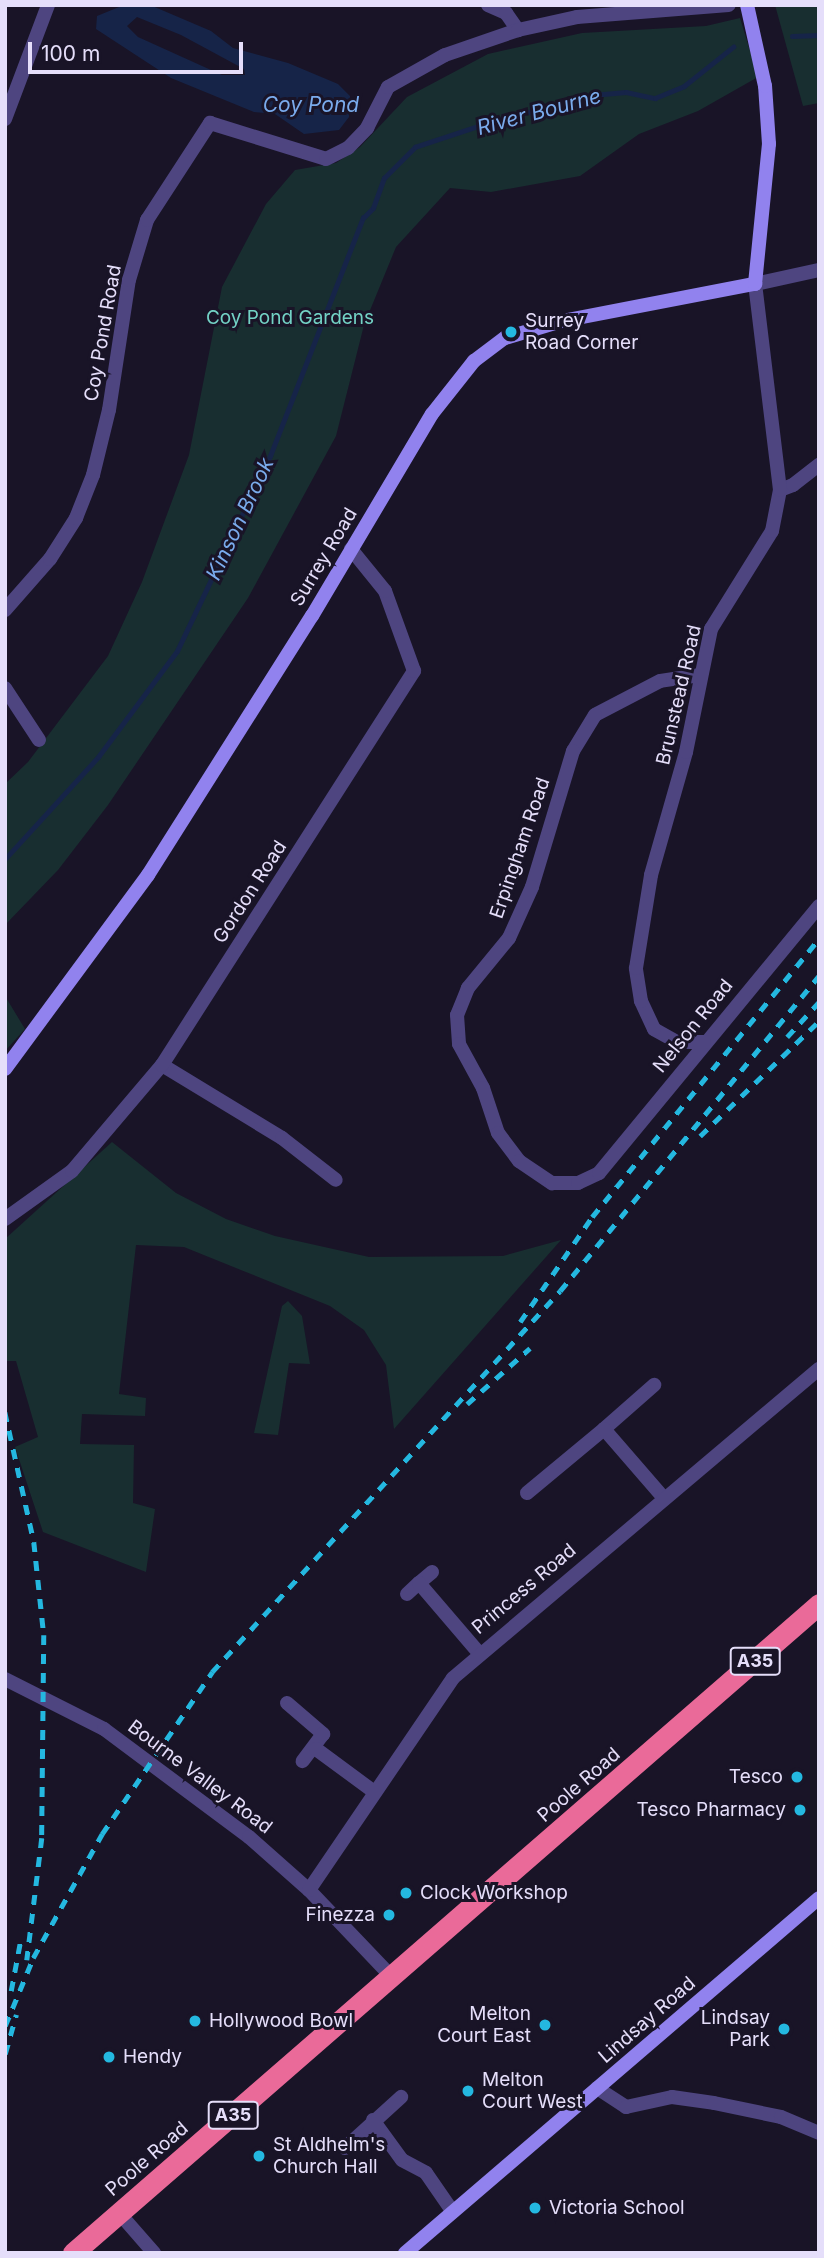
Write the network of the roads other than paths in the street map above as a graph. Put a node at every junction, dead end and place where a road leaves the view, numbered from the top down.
1 (48, 5) edge
2 (488, 5) edge
3 (729, 5) edge
4 (747, 5) edge
5 (517, 30) junction
6 (5, 119) edge
7 (819, 270) edge
8 (755, 284) junction
9 (819, 465) edge
10 (780, 490) junction
11 (351, 549) junction
12 (5, 611) edge
13 (700, 675) junction
14 (5, 688) edge
15 (39, 740) dead end
16 (819, 906) edge
17 (704, 1042) junction
18 (162, 1065) junction
19 (5, 1069) edge
20 (599, 1173) joint
21 (336, 1180) dead end
22 (5, 1219) edge
23 (819, 1369) edge
24 (654, 1385) dead end
25 (604, 1429) junction
26 (527, 1493) dead end
27 (663, 1497) junction
28 (432, 1572) dead end
29 (419, 1583) junction
30 (407, 1594) dead end
31 (819, 1604) edge
32 (479, 1653) junction
33 (5, 1679) edge
34 (287, 1703) dead end
35 (316, 1749) junction
36 (303, 1761) dead end
37 (373, 1791) junction
38 (309, 1889) junction
39 (819, 1898) edge
40 (388, 1979) junction
41 (597, 2088) junction
42 (401, 2097) dead end
43 (373, 2120) junction
44 (819, 2133) edge
45 (345, 2148) dead end
46 (453, 2212) junction
47 (120, 2214) junction
48 (73, 2253) edge
49 (154, 2253) edge
50 (405, 2253) edge

1 - 6 street
2 - 5 street
3 - 5 street, Coy Pond Road
4 - 8 street
5 - 12 street, Coy Pond Road
7 - 8 street, Surrey Road
8 - 10 street, Brunstead Road
8 - 11 street, Surrey Road
9 - 10 street
10 - 13 street, Brunstead Road
11 - 18 street, Gordon Road
11 - 19 street, Surrey Road
13 - 17 street, Brunstead Road
13 - 20 street, Erpingham Road
14 - 15 street
16 - 17 street, Nelson Road
17 - 20 street, Nelson Road
18 - 21 street
18 - 22 street, Gordon Road
23 - 27 street, Princess Road
24 - 25 street
25 - 26 street
25 - 27 street
27 - 32 street, Princess Road
28 - 29 street
29 - 30 street
29 - 32 street
31 - 40 highway, Poole Road / A35
32 - 37 street, Princess Road
33 - 38 street, Bourne Valley Road
34 - 35 street
35 - 36 street
35 - 37 street
37 - 38 street, Princess Road
38 - 40 street, Bourne Valley Road
39 - 41 street, Lindsay Road
40 - 47 highway, Poole Road / A35
41 - 44 street
41 - 46 street, Lindsay Road
42 - 43 street
43 - 45 street
43 - 46 street
46 - 50 street, Lindsay Road
47 - 48 highway, Poole Road / A35
47 - 49 street

